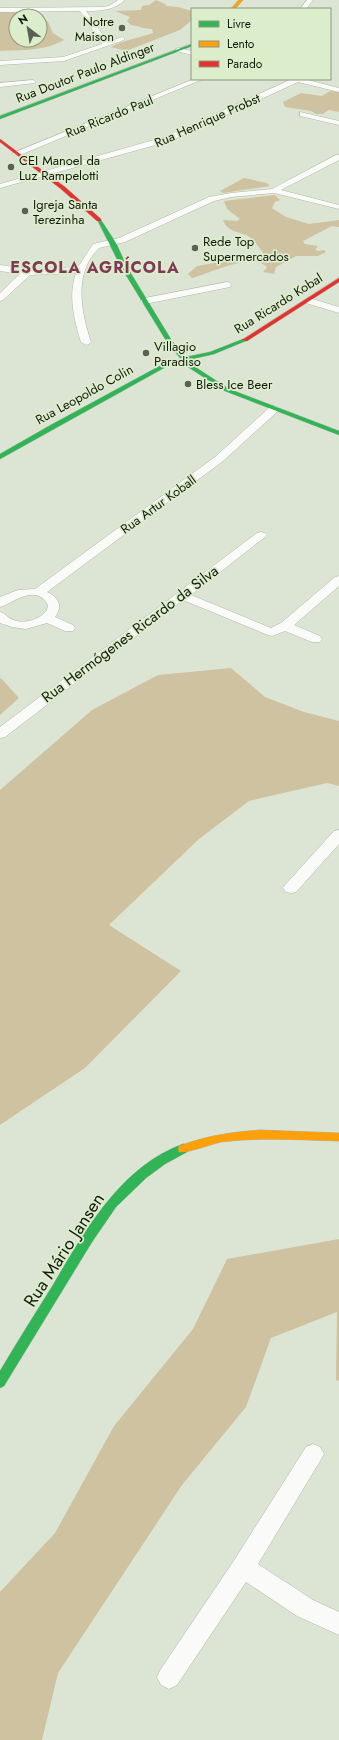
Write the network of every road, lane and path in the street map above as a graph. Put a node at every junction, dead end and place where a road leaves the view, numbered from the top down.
1 (122, 0) edge
2 (241, 0) edge
3 (310, 0) edge
4 (234, 8) edge
5 (304, 8) edge
6 (82, 9) junction
7 (0, 10) edge
8 (122, 38) dead end
9 (106, 44) junction
10 (191, 45) edge
11 (178, 50) junction
12 (191, 53) edge
13 (0, 63) edge
14 (198, 80) edge
15 (295, 80) edge
16 (301, 80) edge
17 (33, 82) dead end
18 (0, 85) edge
19 (339, 90) edge
20 (303, 114) dead end
21 (0, 118) edge
22 (339, 123) edge
23 (0, 140) edge
24 (17, 153) junction
25 (339, 157) edge
26 (45, 173) junction
27 (0, 186) edge
28 (274, 191) junction
29 (339, 206) edge
30 (113, 243) junction
31 (0, 268) edge
32 (79, 270) junction
33 (29, 271) junction
34 (339, 280) edge
35 (227, 286) dead end
36 (0, 298) edge
37 (144, 301) junction
38 (309, 301) junction
39 (339, 310) edge
40 (86, 342) dead end
41 (183, 359) junction
42 (274, 409) junction
43 (339, 433) edge
44 (0, 457) edge
45 (261, 535) dead end
46 (339, 580) edge
47 (37, 593) junction
48 (181, 595) junction
49 (0, 602) edge
50 (1, 618) edge
51 (47, 618) junction
52 (285, 626) junction
53 (69, 628) dead end
54 (316, 639) dead end
55 (0, 734) edge
56 (339, 835) edge
57 (291, 888) dead end
58 (339, 1137) edge
59 (0, 1382) edge
60 (313, 1454) dead end
61 (243, 1567) junction
62 (339, 1624) edge
63 (169, 1677) dead end

1 - 6 street
2 - 4 street
3 - 5 street
6 - 7 street
6 - 9 street
8 - 9 street
9 - 13 street
10 - 11 street, Rua Doutor Paulo Aldinger
11 - 12 street
11 - 21 street, Rua Doutor Paulo Aldinger
14 - 24 street, Rua Ricardo Paul
15 - 26 street, Rua Henrique Probst
16 - 19 street
17 - 18 street
20 - 22 street
23 - 24 street
24 - 26 street
25 - 28 street
26 - 27 street, Rua Henrique Probst
26 - 30 street
28 - 29 street
28 - 30 street
30 - 32 street
30 - 37 street
31 - 33 street
32 - 33 street
32 - 40 street
33 - 36 street
34 - 38 street, Rua Ricardo Kobal
35 - 37 street
37 - 41 street
38 - 39 street
38 - 41 street, Rua Ricardo Kobal
41 - 42 street
41 - 44 street, Rua Leopoldo Colin
42 - 43 street
42 - 47 street, Rua Artur Koball
45 - 48 street, Rua Hermógenes Ricardo da Silva
46 - 52 street
47 - 49 street
47 - 51 street
48 - 52 street
48 - 55 street, Rua Hermógenes Ricardo da Silva
50 - 51 street
51 - 53 street
52 - 54 street
56 - 57 street
58 - 59 street, Rua Mário Jansen
60 - 61 street
61 - 62 street
61 - 63 street

